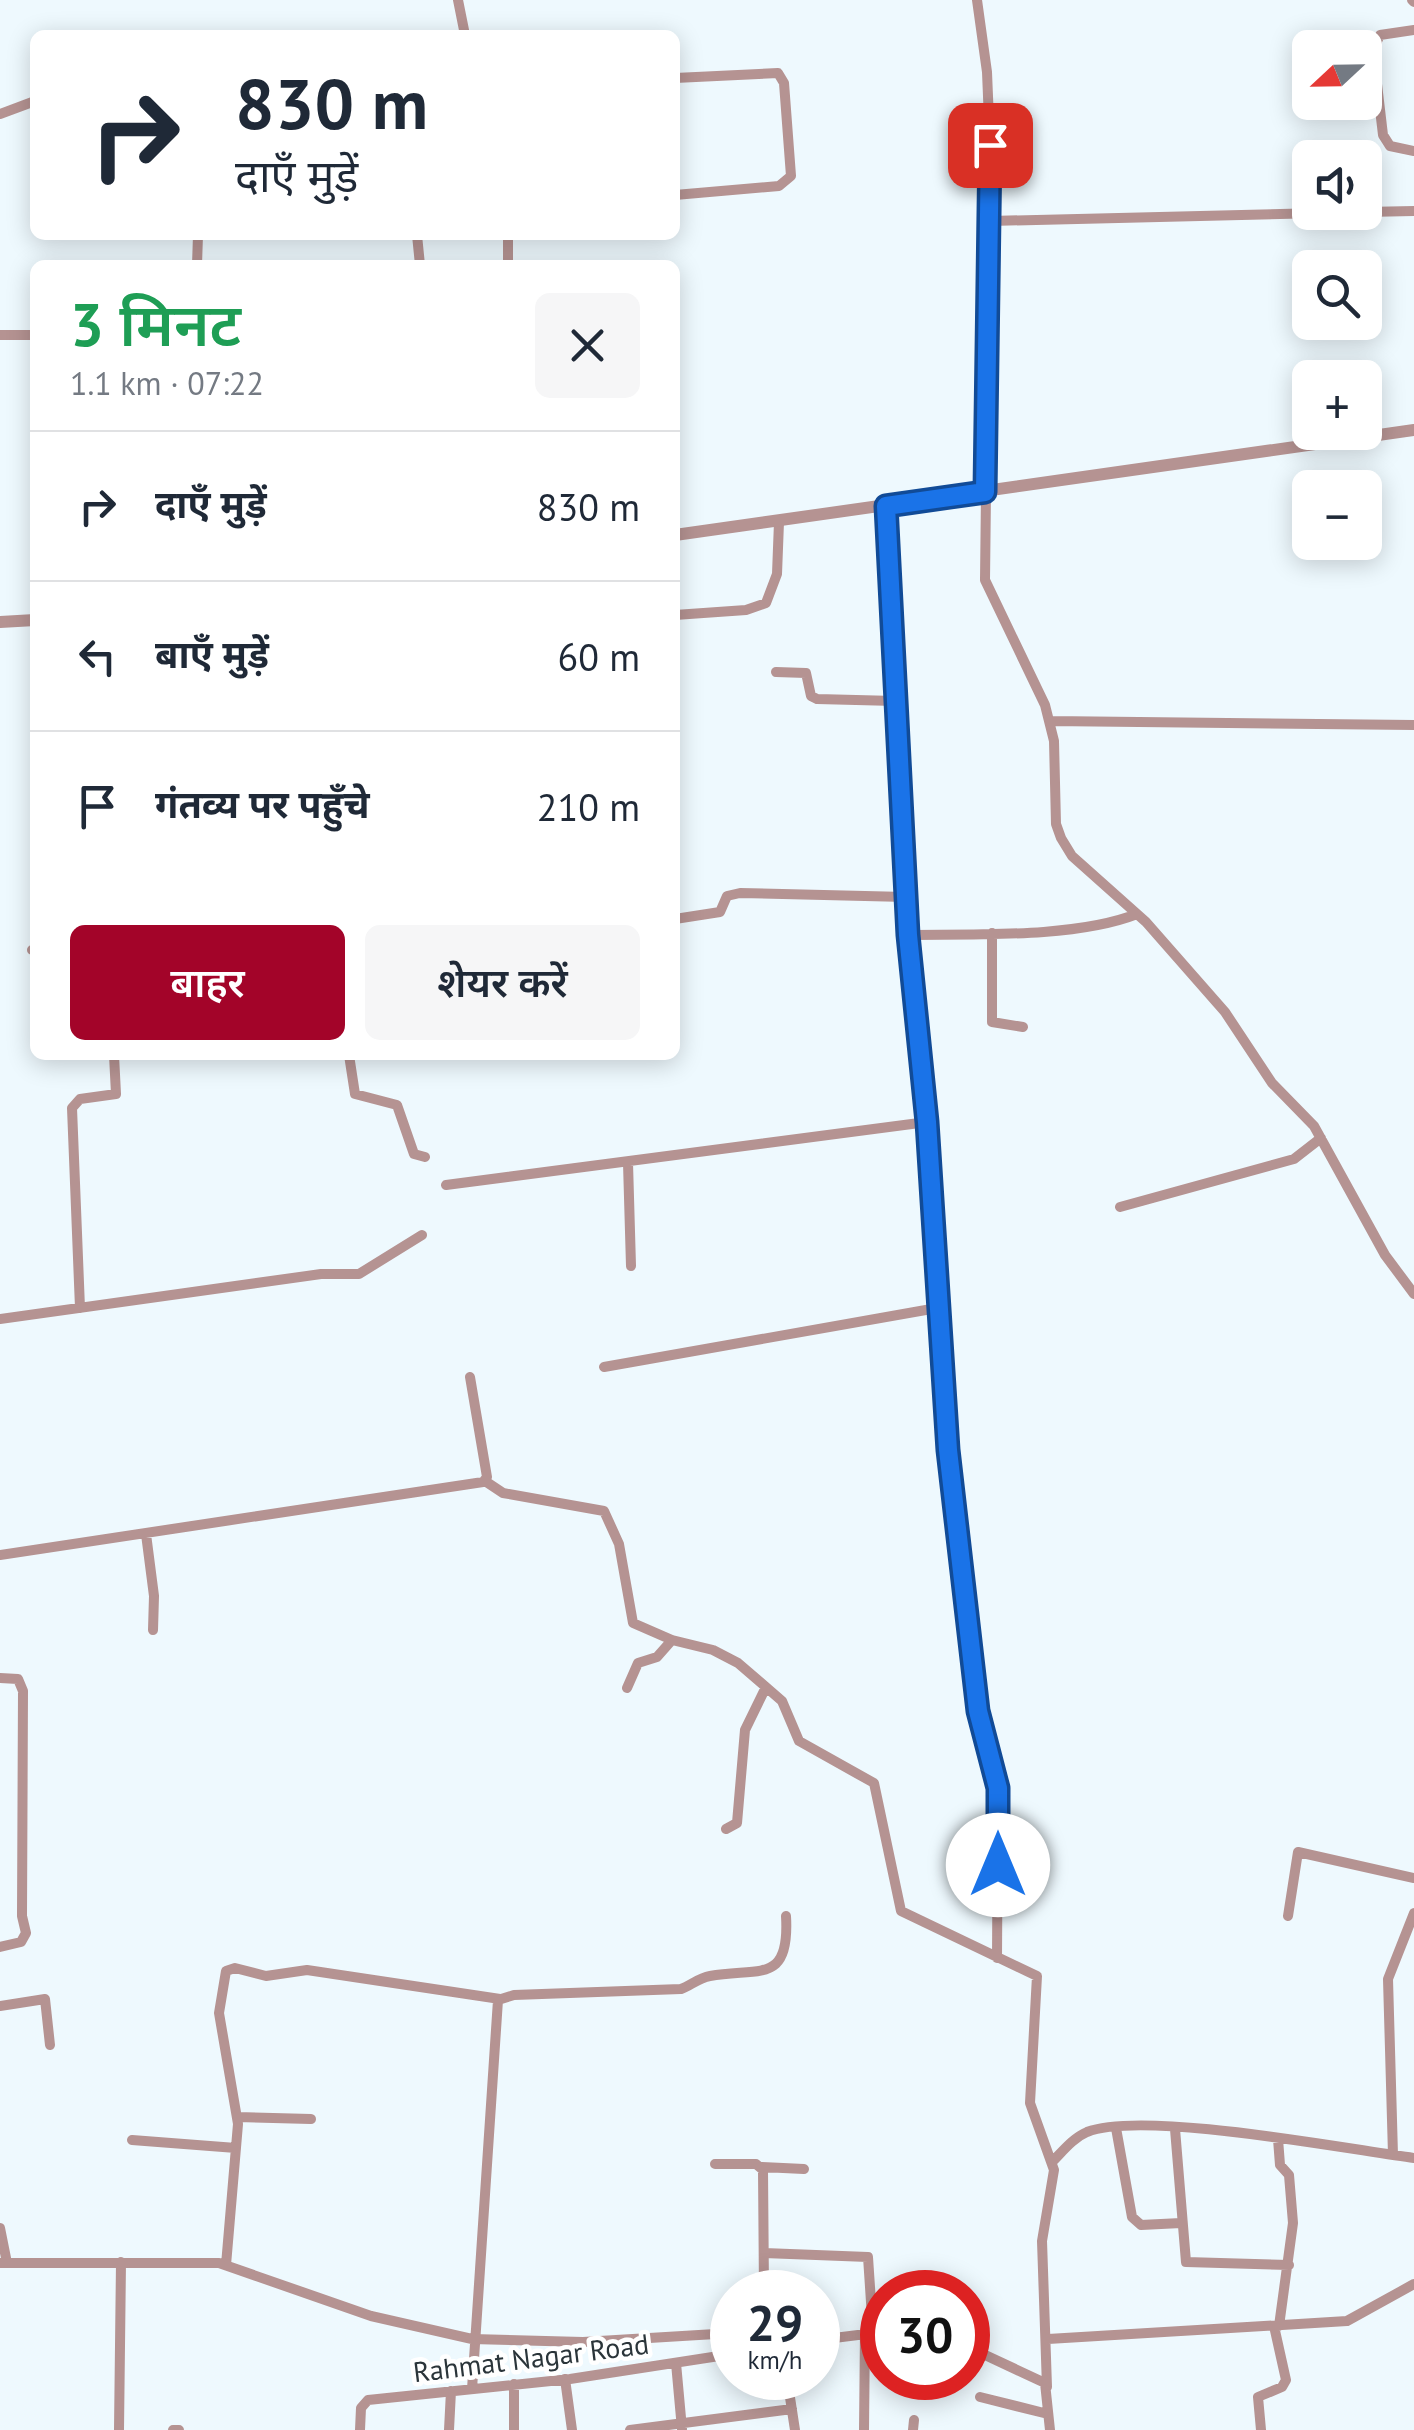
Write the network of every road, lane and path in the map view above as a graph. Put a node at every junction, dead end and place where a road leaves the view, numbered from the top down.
1 (458, 0) edge
2 (978, 0) edge
3 (464, 30) edge
4 (1414, 30) edge
5 (680, 78) edge
6 (30, 103) edge
7 (0, 114) edge
8 (1414, 152) edge
9 (680, 195) edge
10 (1414, 211) edge
11 (1382, 212) edge
12 (1292, 214) edge
13 (991, 221) junction
14 (30, 335) edge
15 (0, 336) edge
16 (1414, 430) edge
17 (985, 492) junction
18 (886, 506) junction
19 (780, 522) junction
20 (680, 534) edge
21 (680, 615) edge
22 (30, 620) edge
23 (0, 622) edge
24 (776, 672) dead end
25 (895, 701) junction
26 (1050, 720) junction
27 (1414, 725) edge
28 (906, 897) junction
29 (1138, 914) junction
30 (680, 919) edge
31 (992, 934) junction
32 (908, 935) junction
33 (1023, 1028) dead end
34 (114, 1060) edge
35 (350, 1060) edge
36 (927, 1122) junction
37 (1321, 1138) junction
38 (424, 1157) dead end
39 (628, 1163) junction
40 (446, 1185) dead end
41 (1120, 1207) dead end
42 (422, 1235) dead end
43 (631, 1266) dead end
44 (1414, 1294) edge
45 (80, 1308) junction
46 (937, 1308) junction
47 (0, 1319) edge
48 (604, 1367) dead end
49 (470, 1377) dead end
50 (485, 1481) junction
51 (146, 1534) junction
52 (0, 1555) edge
53 (153, 1630) dead end
54 (672, 1640) junction
55 (0, 1678) edge
56 (766, 1687) junction
57 (626, 1688) dead end
58 (726, 1829) dead end
59 (1414, 1878) edge
60 (1414, 1913) edge
61 (786, 1916) dead end
62 (1288, 1916) dead end
63 (0, 1947) edge
64 (997, 1958) junction
65 (500, 1998) junction
66 (0, 2006) edge
67 (50, 2045) dead end
68 (238, 2118) junction
69 (311, 2120) dead end
70 (1116, 2128) junction
71 (1175, 2129) junction
72 (132, 2140) dead end
73 (1278, 2140) junction
74 (236, 2148) junction
75 (1393, 2155) junction
76 (1414, 2158) edge
77 (1052, 2162) junction
78 (716, 2164) dead end
79 (762, 2167) junction
80 (804, 2170) dead end
81 (1180, 2223) junction
82 (0, 2228) edge
83 (764, 2253) junction
84 (121, 2262) junction
85 (3, 2263) edge
86 (226, 2265) junction
87 (1289, 2265) junction
88 (764, 2270) edge
89 (869, 2270) edge
90 (1414, 2284) edge
91 (1277, 2326) junction
92 (710, 2334) edge
93 (472, 2339) junction
94 (1048, 2340) junction
95 (710, 2358) edge
96 (990, 2358) edge
97 (676, 2363) junction
98 (565, 2379) junction
99 (514, 2384) junction
100 (1047, 2386) junction
101 (472, 2389) junction
102 (450, 2391) junction
103 (790, 2400) edge
104 (867, 2400) edge
105 (990, 2400) edge
106 (792, 2410) junction
107 (1048, 2414) junction
108 (682, 2427) edge
109 (1260, 2428) edge
110 (119, 2430) edge
111 (360, 2430) edge
112 (450, 2430) edge
113 (514, 2430) edge
114 (572, 2430) edge
115 (630, 2430) edge
116 (795, 2430) edge
117 (864, 2430) edge
118 (1050, 2430) edge

1 - 3 street
2 - 13 street
4 - 8 street
5 - 9 street
6 - 7 street
10 - 11 street
12 - 13 street
13 - 17 street
14 - 15 street
16 - 17 street
17 - 18 street
17 - 26 street
18 - 19 street
18 - 25 street
19 - 20 street
19 - 21 street
22 - 23 street
24 - 25 street
25 - 28 street
26 - 27 street
26 - 29 street
28 - 30 street
28 - 32 street
29 - 31 street
29 - 37 street
31 - 32 street
31 - 33 street
32 - 36 street
34 - 45 street
35 - 38 street
36 - 39 street
36 - 46 street
37 - 41 street
37 - 44 street
39 - 40 street
39 - 43 street
42 - 45 street
45 - 47 street
46 - 48 street
46 - 64 street
49 - 50 street
50 - 51 street
50 - 54 street
51 - 52 street
51 - 53 street
54 - 56 street
54 - 57 street
55 - 63 street
56 - 58 street
56 - 64 street
59 - 62 street
60 - 75 street
61 - 65 street
64 - 77 street
65 - 68 street
65 - 93 street
66 - 67 street
68 - 69 street
68 - 74 street
70 - 71 street
70 - 77 street
70 - 81 street
71 - 73 street
71 - 81 street
72 - 74 street
73 - 75 street
73 - 87 street
74 - 86 street
75 - 76 street
77 - 94 street
78 - 79 street
79 - 80 street
79 - 83 street
81 - 87 street
82 - 85 street
83 - 88 street
83 - 89 street
84 - 85 street
84 - 86 street
84 - 110 street
86 - 93 street
87 - 91 street
90 - 91 street
91 - 94 street
91 - 109 street
92 - 93 street
93 - 101 street
94 - 100 street
95 - 97 street, Rahmat Nagar Road
96 - 100 street
97 - 98 street, Rahmat Nagar Road
97 - 108 street
98 - 99 street, Rahmat Nagar Road
98 - 114 street
99 - 101 street, Rahmat Nagar Road
99 - 113 street
100 - 107 street
101 - 102 street, Rahmat Nagar Road
102 - 111 street, Rahmat Nagar Road
102 - 112 street
103 - 106 street
104 - 117 street
105 - 107 street
106 - 108 street
106 - 116 street
107 - 118 street
108 - 115 street

